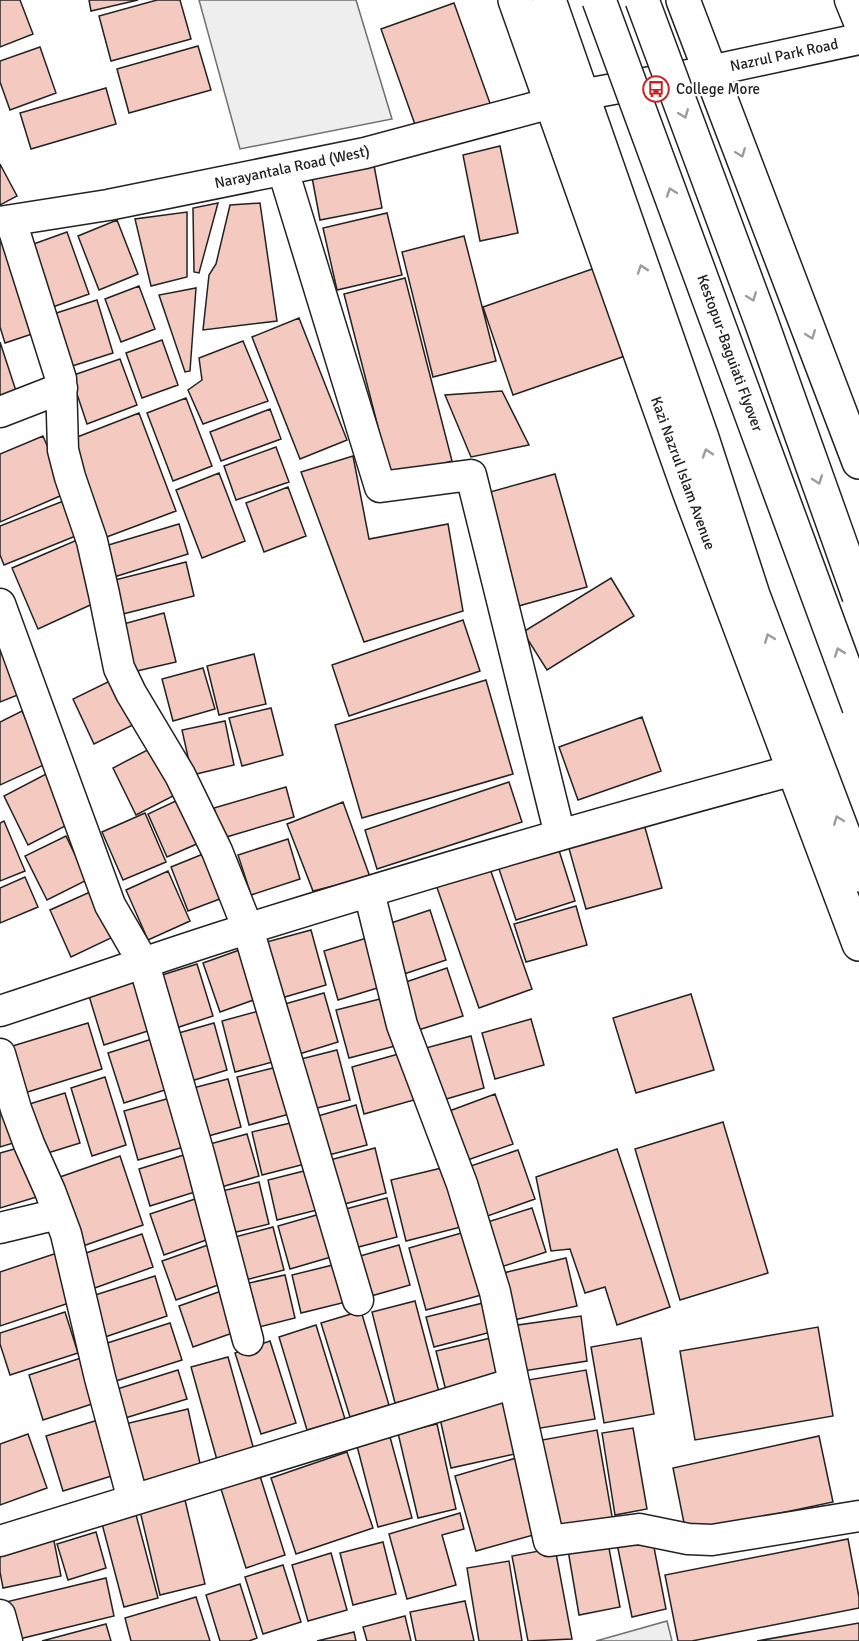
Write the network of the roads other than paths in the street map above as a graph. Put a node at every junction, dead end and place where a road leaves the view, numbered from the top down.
1 (515, 0) edge
2 (549, 0) edge
3 (599, 0) edge
4 (642, 0) edge
5 (682, 0) edge
6 (850, 0) edge
7 (859, 22) edge
8 (859, 39) edge
9 (710, 71) junction
10 (581, 95) junction
11 (550, 103) junction
12 (283, 170) junction
13 (5, 221) edge
14 (62, 388) junction
15 (0, 412) edge
16 (859, 462) edge
17 (859, 596) edge
18 (0, 604) edge
19 (859, 706) edge
20 (794, 770) junction
21 (560, 835) junction
22 (859, 875) edge
23 (369, 892) junction
24 (248, 929) junction
25 (859, 944) edge
26 (144, 963) junction
27 (0, 1011) edge
28 (0, 1054) edge
29 (58, 1214) junction
30 (0, 1228) edge
31 (358, 1300) dead end
32 (248, 1340) dead end
33 (514, 1383) junction
34 (133, 1500) junction
35 (859, 1516) edge
36 (0, 1540) edge
37 (0, 1614) edge
38 (7, 1641) edge

1 - 11 main road, Kazi Nazrul Islam Avenue
2 - 10 main road, Kazi Nazrul Islam Avenue
19 -> 3 main road, Kestopur-Baguiati Flyover, bridge
4 -> 17 main road, bridge
5 - 9 main road
6 - 7 street
8 - 9 street, Nazrul Park Road
9 - 10 street, Nazrul Park Road
9 -> 16 main road
10 - 11 street, Narayantala Road (West)
22 -> 10 main road, Kazi Nazrul Islam Avenue
11 - 12 street, Narayantala Road (West)
11 - 20 main road, Kazi Nazrul Islam Avenue
12 - 13 street, Narayantala Road (West)
12 - 21 street
13 - 14 street
14 - 15 street
14 - 24 street
18 - 26 street
20 - 21 street
20 - 25 main road, Kazi Nazrul Islam Avenue
21 - 23 street
23 - 24 street
23 - 33 street
24 - 26 street
24 - 31 street
26 - 27 street
26 - 32 street
28 - 29 street
29 - 30 street
29 - 34 street
33 - 34 street
33 - 35 street
34 - 36 street
37 - 38 street

